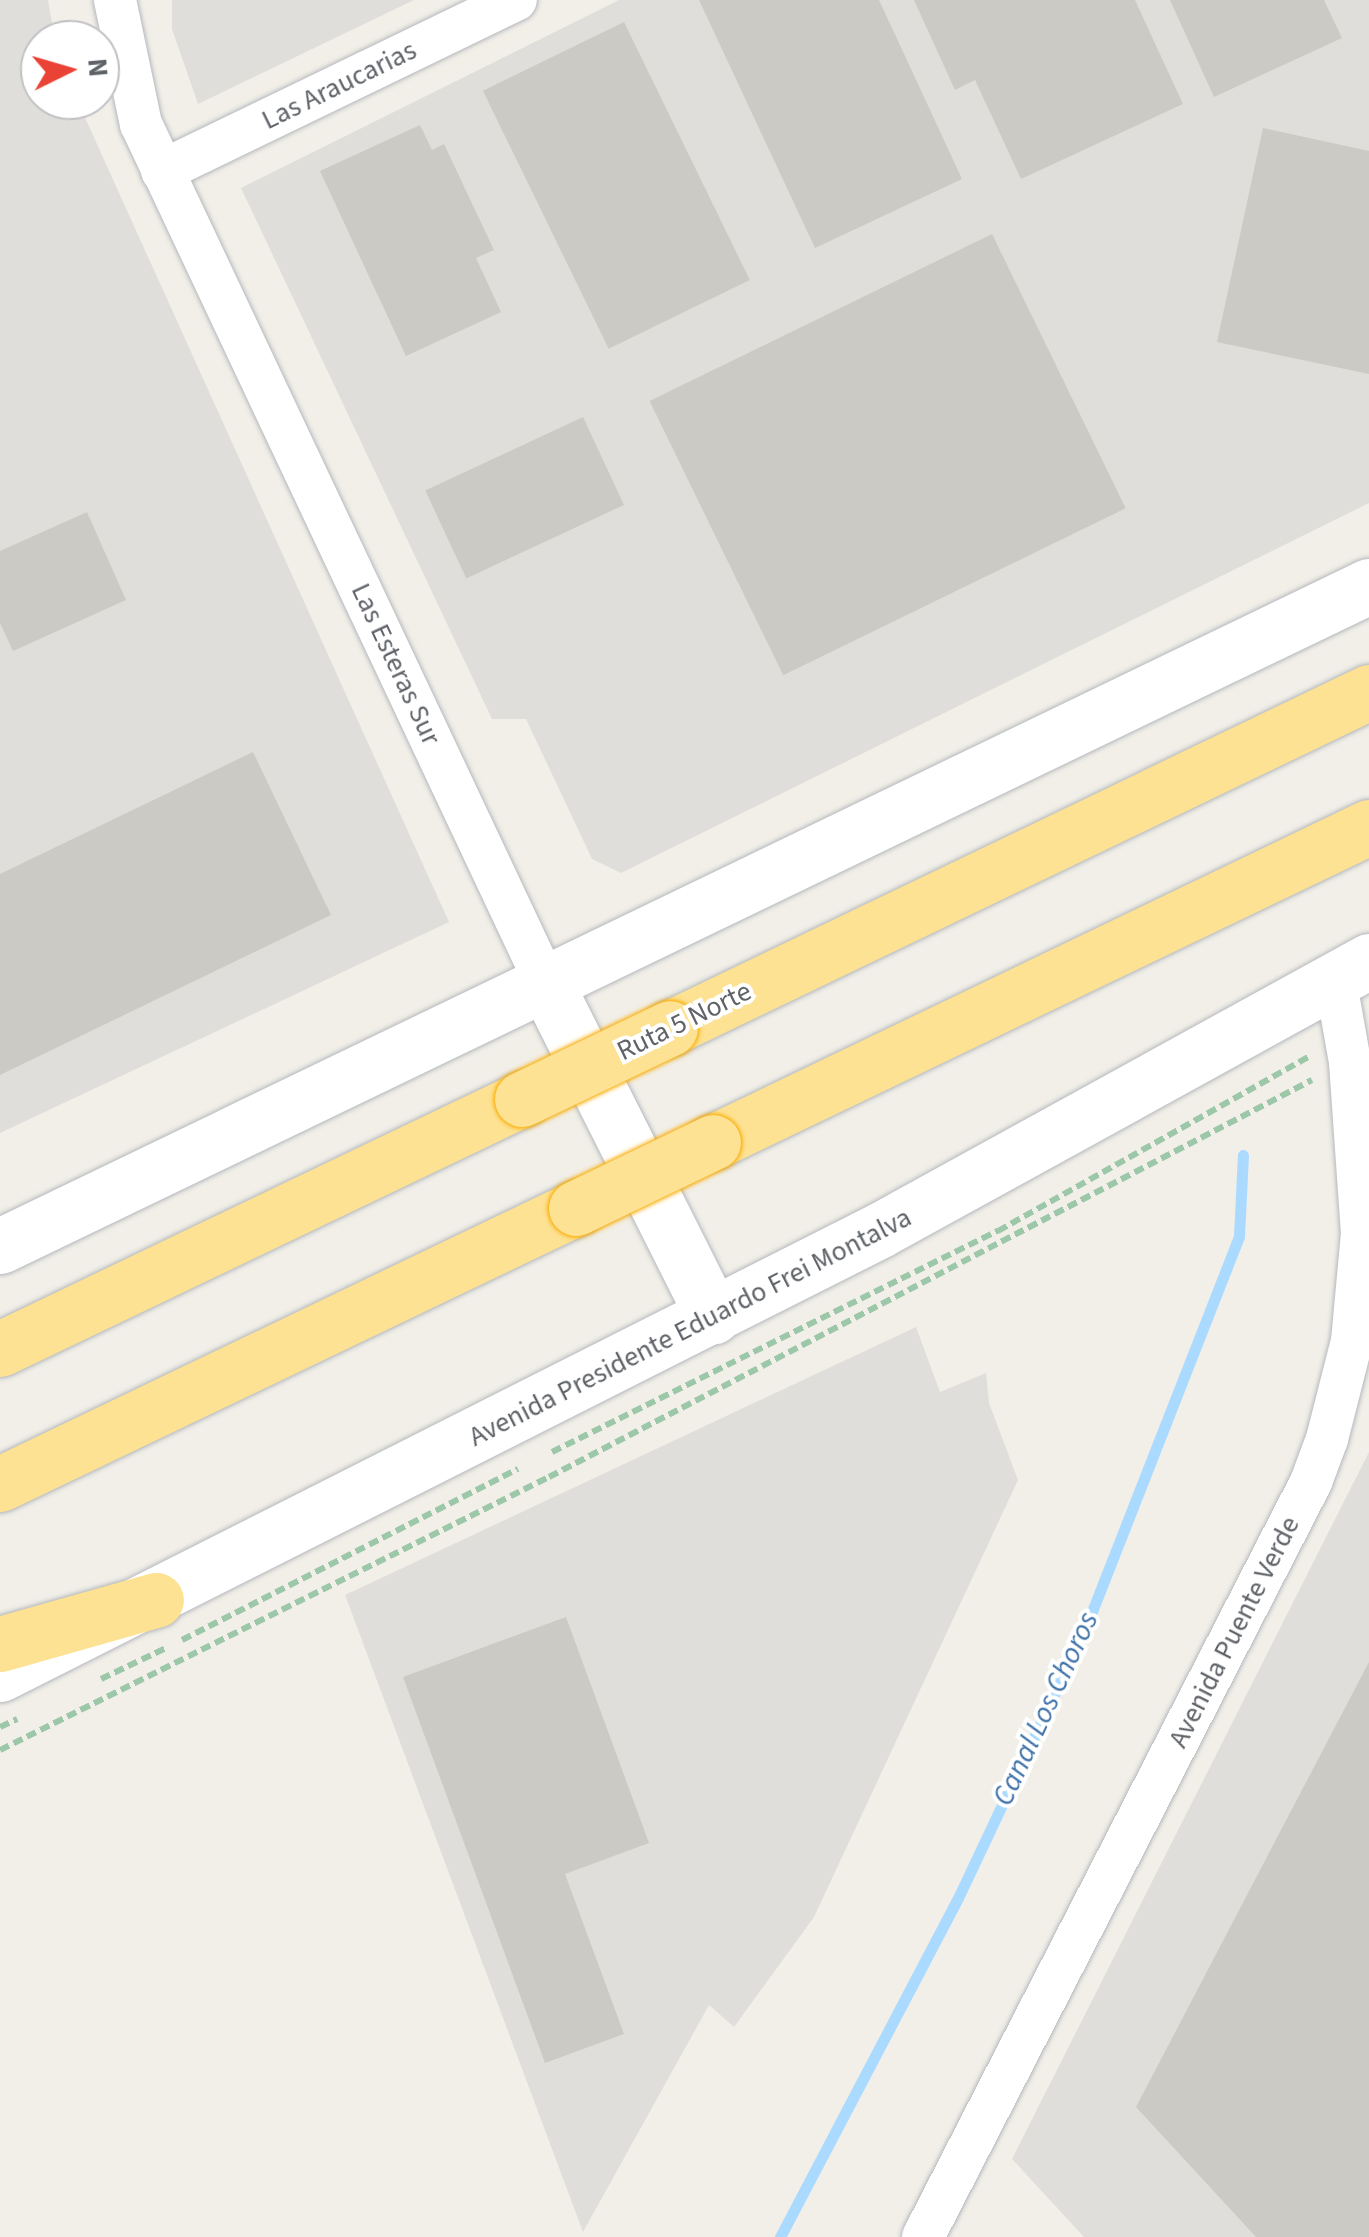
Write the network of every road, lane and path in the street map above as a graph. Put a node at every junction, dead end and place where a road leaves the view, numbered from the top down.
1 (115, 0) edge
2 (516, 0) edge
3 (162, 171) junction
4 (1369, 586) edge
5 (1369, 692) edge
6 (1369, 827) edge
7 (1352, 970) edge
8 (546, 984) junction
9 (1350, 1062) junction
10 (0, 1246) edge
11 (712, 1316) junction
12 (0, 1349) edge
13 (0, 1484) edge
14 (156, 1600) junction
15 (0, 1644) edge
16 (0, 1674) edge
17 (0, 1750) edge
18 (923, 2237) edge

1 - 3 street, Las Esteras Sur
2 - 3 street, Las Araucarias
3 - 8 street, Las Esteras Sur
4 - 8 main road
5 - 12 highway, Ruta 5 Norte, bridge
6 - 13 highway, bridge
7 - 9 street, Avenida Puente Verde
7 - 11 main road, Avenida Presidente Eduardo Frei Montalva
8 - 10 main road
8 - 11 main road, Las Esteras Sur
9 - 17 path
9 - 18 street, Avenida Puente Verde
11 - 14 main road, Avenida Presidente Eduardo Frei Montalva
14 - 15 highway
14 - 16 main road, Avenida Presidente Eduardo Frei Montalva

